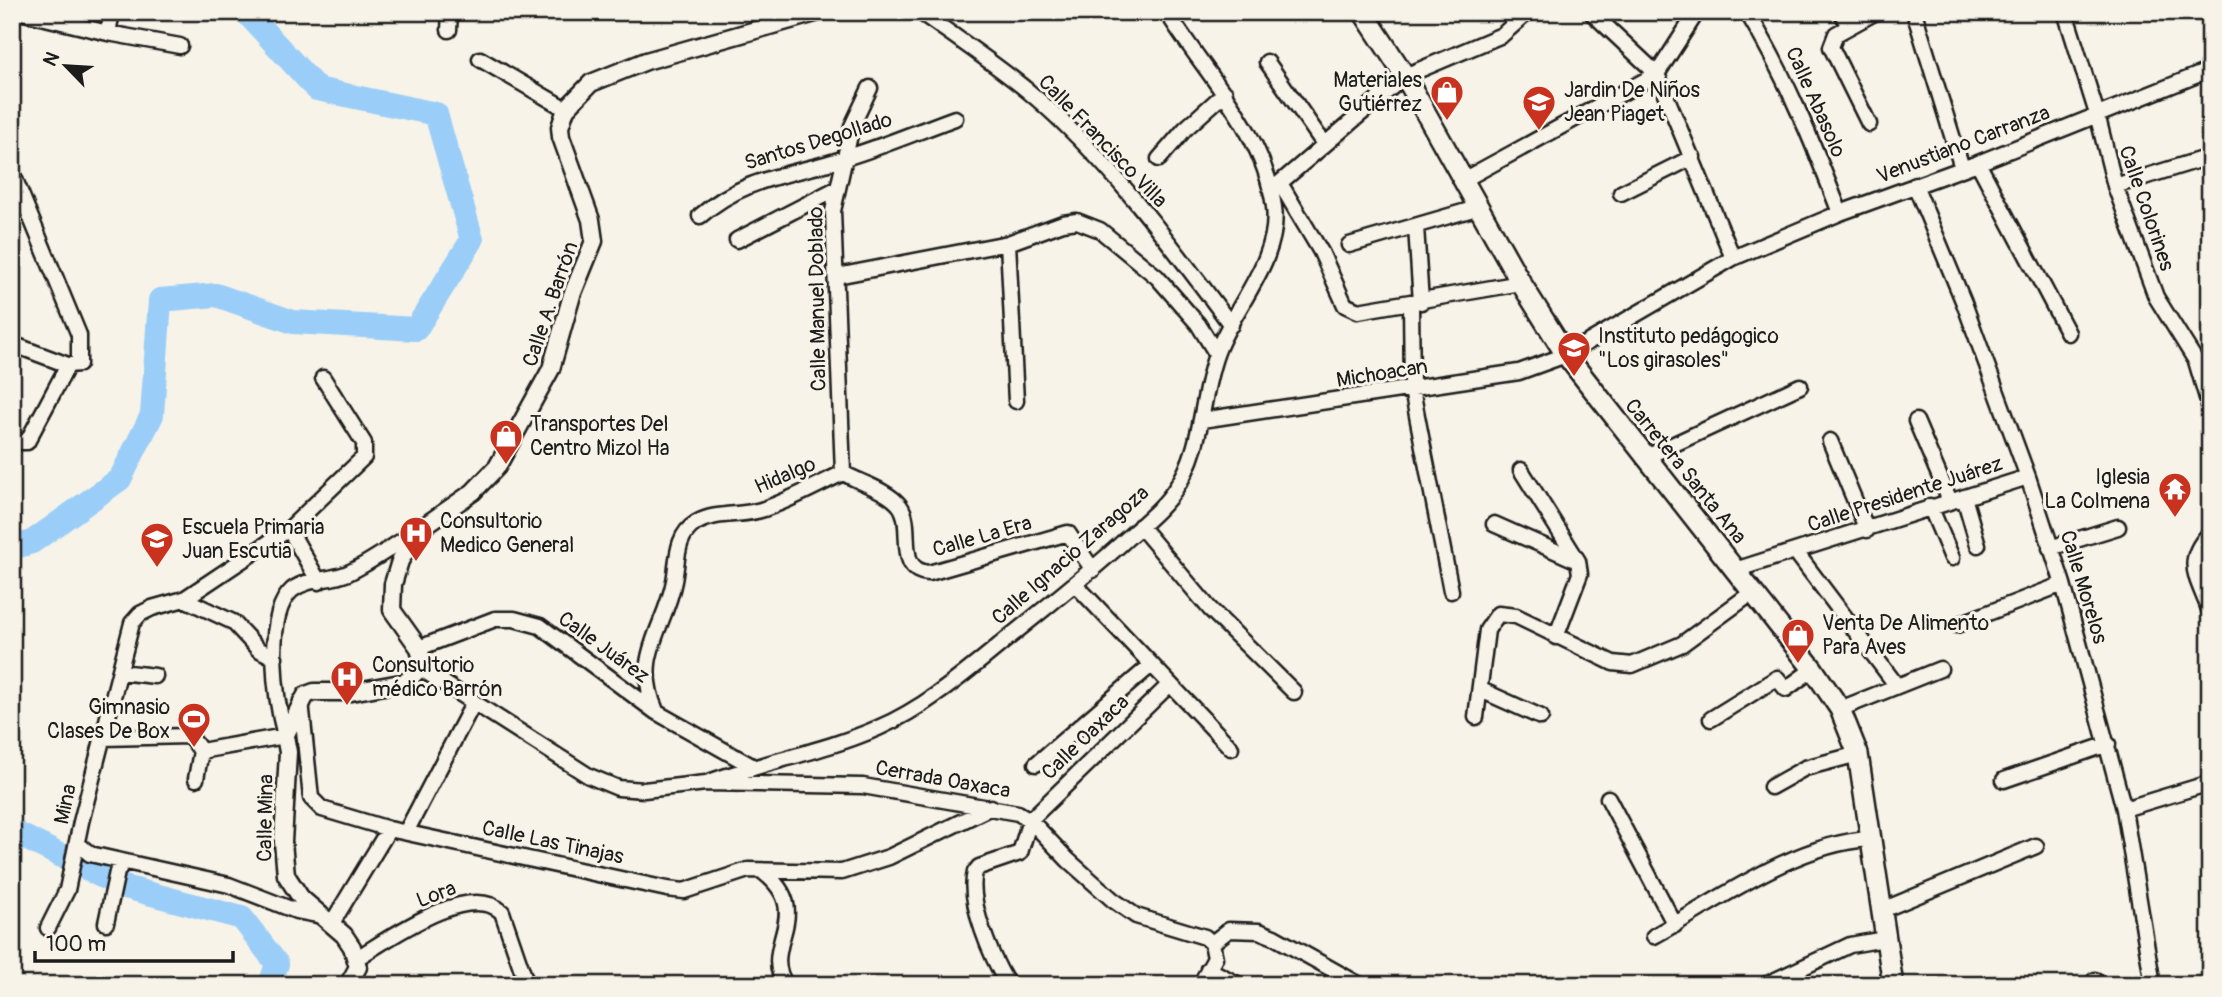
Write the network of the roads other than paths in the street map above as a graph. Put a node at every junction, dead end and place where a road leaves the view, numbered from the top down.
1 (20, 12) edge
2 (112, 12) edge
3 (450, 12) edge
4 (820, 12) edge
5 (920, 12) edge
6 (1167, 12) edge
7 (1363, 12) edge
8 (1528, 12) edge
9 (1591, 12) edge
10 (1697, 12) edge
11 (1747, 12) edge
12 (1842, 12) edge
13 (1876, 12) edge
14 (1914, 12) edge
15 (2065, 12) edge
16 (1849, 26) junction
17 (449, 30) dead end
18 (108, 33) junction
19 (180, 46) dead end
20 (480, 59) dead end
21 (1267, 62) dead end
22 (2210, 70) edge
23 (1657, 74) junction
24 (1405, 76) junction
25 (870, 88) dead end
26 (1225, 93) junction
27 (566, 108) junction
28 (2097, 114) junction
29 (955, 118) dead end
30 (1869, 124) dead end
31 (1324, 145) junction
32 (1693, 157) junction
33 (846, 158) junction
34 (1158, 159) dead end
35 (1978, 163) junction
36 (2210, 166) edge
37 (1962, 168) junction
38 (12, 172) edge
39 (1465, 179) junction
40 (1915, 185) junction
41 (2115, 186) junction
42 (1275, 187) junction
43 (838, 188) junction
44 (1621, 193) dead end
45 (1480, 207) junction
46 (1840, 213) junction
47 (700, 216) dead end
48 (1416, 227) junction
49 (737, 240) dead end
50 (1008, 243) junction
51 (1349, 244) dead end
52 (1733, 258) junction
53 (837, 276) junction
54 (1521, 283) junction
55 (1416, 303) junction
56 (1231, 325) junction
57 (2068, 333) dead end
58 (12, 344) edge
59 (1216, 353) junction
60 (1566, 355) junction
61 (73, 364) junction
62 (323, 378) dead end
63 (1800, 386) dead end
64 (1412, 390) junction
65 (1016, 401) dead end
66 (2210, 408) edge
67 (1202, 420) junction
68 (1916, 421) dead end
69 (1830, 441) dead end
70 (19, 442) edge
71 (1644, 458) junction
72 (1521, 470) dead end
73 (843, 473) junction
74 (2028, 477) junction
75 (1957, 499) junction
76 (1930, 506) junction
77 (1494, 524) dead end
78 (1140, 526) junction
79 (2118, 527) dead end
80 (289, 529) junction
81 (1867, 530) junction
82 (417, 531) junction
83 (2210, 533) edge
84 (1978, 545) dead end
85 (2050, 548) junction
86 (1795, 551) junction
87 (1952, 558) dead end
88 (1578, 561) junction
89 (1093, 570) junction
90 (1735, 570) junction
91 (319, 582) junction
92 (1075, 584) junction
93 (2063, 584) junction
94 (1451, 591) dead end
95 (1753, 592) junction
96 (184, 599) junction
97 (2210, 612) edge
98 (1957, 625) dead end
99 (1556, 637) junction
100 (419, 648) junction
101 (275, 659) junction
102 (1150, 666) junction
103 (420, 668) junction
104 (1813, 669) junction
105 (1940, 669) dead end
106 (120, 671) junction
107 (155, 676) dead end
108 (1169, 685) junction
109 (1897, 686) junction
110 (1481, 690) junction
111 (1294, 692) dead end
112 (301, 701) junction
113 (474, 702) junction
114 (1840, 709) junction
115 (656, 712) junction
116 (1476, 717) dead end
117 (1541, 717) dead end
118 (1711, 719) dead end
119 (285, 736) junction
120 (103, 737) junction
121 (2108, 744) junction
122 (1231, 748) dead end
123 (201, 751) junction
124 (1858, 754) junction
125 (1036, 764) dead end
126 (752, 766) junction
127 (196, 779) dead end
128 (2004, 780) dead end
129 (706, 783) junction
130 (2210, 783) edge
131 (1770, 787) dead end
132 (1608, 798) dead end
133 (991, 807) junction
134 (2124, 809) junction
135 (1030, 820) junction
136 (389, 830) junction
137 (406, 832) junction
138 (1869, 839) junction
139 (2036, 846) dead end
140 (77, 849) junction
141 (120, 867) junction
142 (762, 871) junction
143 (1880, 911) junction
144 (327, 919) junction
145 (106, 923) dead end
146 (1675, 925) junction
147 (48, 928) dead end
148 (1654, 936) dead end
149 (1885, 939) junction
150 (1212, 943) junction
151 (356, 958) junction
152 (1208, 969) junction
153 (348, 985) edge
154 (527, 985) edge
155 (786, 985) edge
156 (1008, 985) edge
157 (1200, 985) edge
158 (1239, 985) edge
159 (1360, 985) edge
160 (1765, 985) edge
161 (1893, 985) edge
162 (2154, 985) edge

1 - 18 street
2 - 18 street
3 - 17 street
4 - 27 street
5 - 56 street, Calle Francisco Villa
6 - 26 street, Calle Ignacio Zaragoza
7 - 24 main road, Carretera Santa Ana
8 - 24 street
9 - 23 street
10 - 23 street
11 - 46 street, Calle Abasolo
12 - 16 street
13 - 16 street
14 - 37 street
15 - 28 street, Calle Colorines
16 - 30 street
18 - 19 street
20 - 27 street
21 - 31 street
22 - 28 street, Venustiano Carranza
23 - 32 street
23 - 39 street
24 - 31 street
24 - 39 main road, Carretera Santa Ana
25 - 33 street, Calle Manuel Doblado
26 - 34 street
26 - 42 street, Calle Ignacio Zaragoza
27 - 82 street, Calle A. Barrón
28 - 35 street, Venustiano Carranza
28 - 41 street, Calle Colorines
29 - 33 street, Santos Degollado
31 - 42 street
32 - 44 street
32 - 52 street
33 - 43 street, Calle Manuel Doblado
33 - 47 street, Santos Degollado
35 - 37 street, Venustiano Carranza
35 - 57 street
36 - 41 street
37 - 40 street, Venustiano Carranza
38 - 61 street
39 - 45 main road, Carretera Santa Ana
40 - 46 street, Venustiano Carranza
40 - 74 street, Calle Morelos
41 - 66 street, Calle Colorines
42 - 55 street
42 - 56 street, Calle Ignacio Zaragoza
43 - 49 street
43 - 53 street, Calle Manuel Doblado
45 - 48 street
45 - 54 main road, Carretera Santa Ana
46 - 52 street, Venustiano Carranza
48 - 51 street
48 - 55 street
50 - 53 street
50 - 59 street
50 - 65 street
52 - 60 street, Michoacan
53 - 73 street, Calle Manuel Doblado
54 - 55 street
54 - 60 main road, Carretera Santa Ana
55 - 64 street
56 - 59 street, Calle Ignacio Zaragoza
58 - 61 street
59 - 67 street, Calle Ignacio Zaragoza
60 - 64 street, Michoacan
60 - 71 main road, Carretera Santa Ana
61 - 70 street
62 - 80 street
63 - 71 street
64 - 67 street, Michoacan
64 - 94 street
67 - 78 street, Calle Ignacio Zaragoza
68 - 75 street
69 - 81 street
71 - 90 main road, Carretera Santa Ana
72 - 88 street
73 - 89 street, Calle La Era
73 - 115 street, Hidalgo
74 - 75 street, Calle Presidente Juárez
74 - 85 street, Calle Morelos
75 - 76 street, Calle Presidente Juárez
75 - 84 street
76 - 81 street, Calle Presidente Juárez
76 - 87 street
77 - 88 street
78 - 89 street, Calle Ignacio Zaragoza
78 - 111 street
79 - 85 street
80 - 91 street
80 - 96 street
81 - 86 street, Calle Presidente Juárez
82 - 91 street, Calle A. Barrón
82 - 100 street
83 - 97 street
85 - 93 street, Calle Morelos
86 - 90 street, Calle Presidente Juárez
86 - 109 street, Calle Presidente Juárez
88 - 99 street
89 - 92 street, Calle Ignacio Zaragoza
90 - 95 main road, Carretera Santa Ana
91 - 101 street, Calle A. Barrón
92 - 102 street
92 - 126 street, Calle Ignacio Zaragoza
93 - 98 street
93 - 121 street, Calle Morelos
95 - 99 street
95 - 104 main road, Carretera Santa Ana
96 - 101 street
96 - 106 street, Mina
99 - 110 street
100 - 103 street
100 - 115 street, Calle Juárez
101 - 119 street, Calle A. Barrón
102 - 108 street
102 - 125 street, Cerrada Oaxaca
103 - 112 street
103 - 113 street
104 - 114 main road, Carretera Santa Ana
104 - 118 street
105 - 109 street
106 - 107 street
106 - 120 street, Mina
108 - 122 street
108 - 135 street, Calle Oaxaca
109 - 114 street
110 - 116 street
110 - 117 street
112 - 119 street
112 - 136 street, Calle Las Tinajas
113 - 129 street
113 - 137 street
114 - 124 main road, Carretera Santa Ana
115 - 126 street, Calle Juárez
119 - 123 street
119 - 144 street, Calle Mina
120 - 123 street
120 - 140 street, Mina
121 - 128 street
121 - 134 street, Calle Morelos
123 - 127 street
124 - 131 street
124 - 138 main road, Carretera Santa Ana
126 - 129 street, Calle Ignacio Zaragoza
129 - 133 street, Cerrada Oaxaca
130 - 134 street
132 - 146 street
133 - 135 street, Cerrada Oaxaca
133 - 142 street, Calle Las Tinajas
134 - 162 street, Calle Morelos
135 - 150 street, Cerrada Oaxaca
135 - 156 street
136 - 137 street, Calle Las Tinajas
136 - 144 street
137 - 142 street, Calle Las Tinajas
138 - 143 main road, Carretera Santa Ana
138 - 146 street
139 - 143 street
140 - 141 street, Mina
140 - 147 street
141 - 144 street, Mina
141 - 145 street
142 - 155 street
143 - 149 main road, Carretera Santa Ana
144 - 151 street, Calle Mina
146 - 148 street
149 - 160 street
149 - 161 main road, Carretera Santa Ana
150 - 152 street
150 - 159 street
151 - 153 street
151 - 154 street, Lora
152 - 157 street
152 - 158 street

